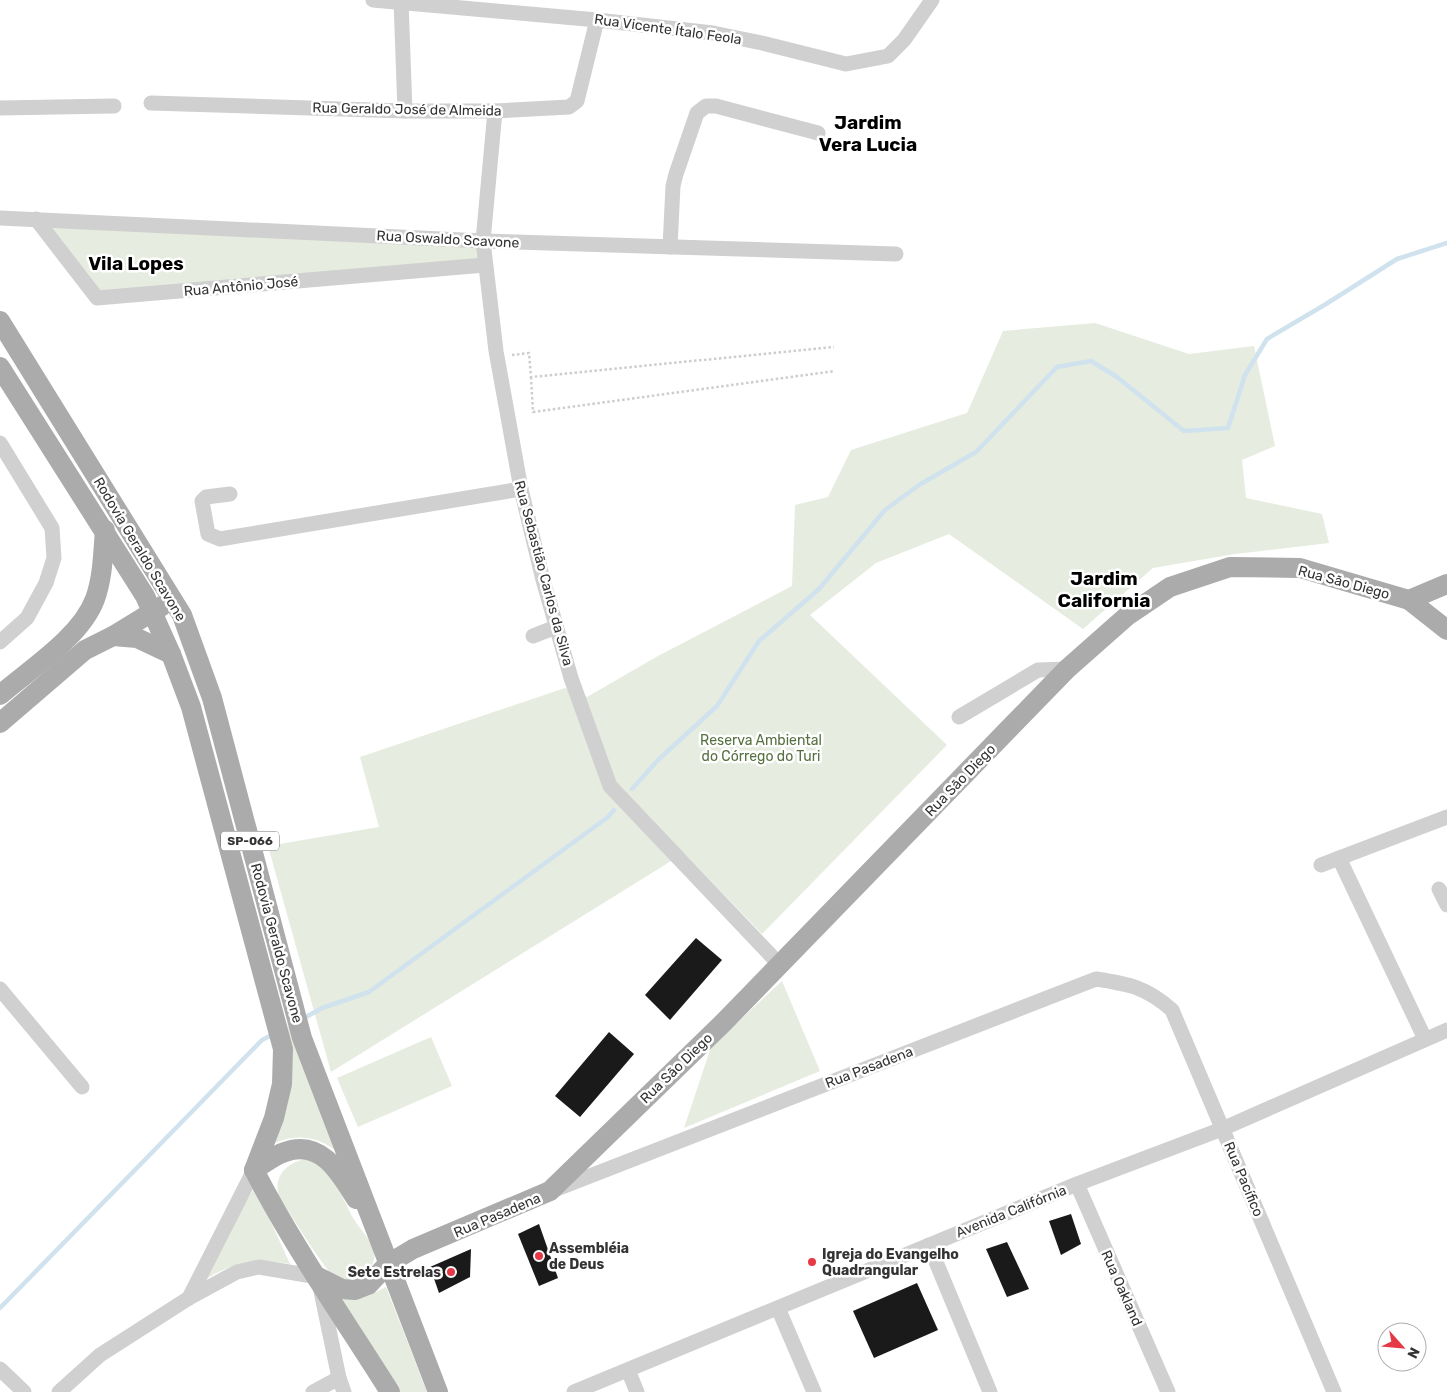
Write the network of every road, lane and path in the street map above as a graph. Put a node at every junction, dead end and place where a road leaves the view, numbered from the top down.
1 (373, 0) edge
2 (932, 0) edge
3 (401, 1) edge
4 (597, 20) junction
5 (151, 104) dead end
6 (114, 106) dead end
7 (0, 108) edge
8 (405, 111) junction
9 (495, 111) junction
10 (818, 133) dead end
11 (0, 218) edge
12 (36, 219) junction
13 (482, 241) junction
14 (670, 247) junction
15 (896, 254) dead end
16 (485, 265) junction
17 (0, 321) edge
18 (834, 347) dead end
19 (497, 358) junction
20 (0, 367) edge
21 (835, 371) dead end
22 (531, 377) junction
23 (0, 443) edge
24 (521, 489) junction
25 (230, 494) dead end
26 (105, 530) junction
27 (1447, 584) edge
28 (172, 599) junction
29 (1409, 600) junction
30 (152, 612) junction
31 (556, 627) junction
32 (1447, 630) edge
33 (113, 636) junction
34 (533, 636) dead end
35 (0, 642) edge
36 (171, 654) junction
37 (1066, 669) junction
38 (0, 695) edge
39 (959, 717) dead end
40 (0, 723) edge
41 (1447, 817) edge
42 (1339, 858) junction
43 (1321, 865) dead end
44 (1439, 889) dead end
45 (1447, 905) edge
46 (779, 964) junction
47 (1132, 984) joint
48 (0, 989) edge
49 (1447, 1030) edge
50 (1425, 1039) junction
51 (82, 1087) dead end
52 (1222, 1129) junction
53 (596, 1147) junction
54 (607, 1169) junction
55 (254, 1170) junction
56 (1076, 1184) junction
57 (550, 1191) junction
58 (379, 1235) junction
59 (929, 1245) junction
60 (388, 1264) junction
61 (318, 1277) junction
62 (189, 1298) junction
63 (778, 1308) junction
64 (0, 1368) edge
65 (628, 1370) junction
66 (342, 1385) edge
67 (24, 1392) edge
68 (59, 1392) edge
69 (313, 1392) edge
70 (390, 1392) edge
71 (438, 1392) edge
72 (574, 1392) edge
73 (637, 1392) edge
74 (814, 1392) edge
75 (990, 1392) edge
76 (1168, 1392) edge
77 (1334, 1392) edge

1 - 3 street, Rua Vicente Ítalo Feola
2 - 4 street, Rua Vicente Ítalo Feola
3 - 4 street, Rua Vicente Ítalo Feola
3 - 8 street
4 - 9 street, Rua Geraldo José de Almeida
5 - 8 street, Rua Geraldo José de Almeida
6 - 7 street
8 - 9 street, Rua Geraldo José de Almeida
9 - 13 street, Rua Sebastião Carlos da Silva
10 - 14 street
11 - 12 street, Rua Oswaldo Scavone
12 - 13 street, Rua Oswaldo Scavone
12 - 16 street, Rua Antônio José
13 - 14 street, Rua Oswaldo Scavone
13 - 16 street, Rua Sebastião Carlos da Silva
14 - 15 street, Rua Oswaldo Scavone
16 - 19 street, Rua Sebastião Carlos da Silva
17 - 28 main road, Rodovia Geraldo Scavone / SP-066
18 - 22 path
19 - 22 path
19 - 24 street, Rua Sebastião Carlos da Silva
20 - 26 main road, Rodovia Geraldo Scavone / SP-066
21 - 22 path
23 - 35 street
24 - 25 street
24 - 31 street, Rua Sebastião Carlos da Silva
26 - 30 main road, Rodovia Geraldo Scavone / SP-066
26 - 38 main road
27 - 29 main road
28 - 30 main road
28 - 58 main road, Rodovia Geraldo Scavone / SP-066
29 - 32 main road, Rua São Diego
29 - 37 main road, Rua São Diego
30 - 33 main road
30 - 36 main road, Rodovia Geraldo Scavone / SP-066
31 - 34 street
31 - 46 street, Rua Sebastião Carlos da Silva
33 - 36 main road
33 - 40 main road
36 - 55 main road, Rodovia Geraldo Scavone / SP-066
37 - 39 street
37 - 46 main road, Rua São Diego
41 - 42 street
42 - 43 street
42 - 50 street
44 - 45 street
46 - 53 main road, Rua São Diego
47 - 52 street, Rua Pacífico
47 - 54 street, Rua Pasadena
48 - 51 street
49 - 50 street, Avenida Califórnia
50 - 52 street, Avenida Califórnia
52 - 56 street, Avenida Califórnia
52 - 77 street, Rua Pacífico
53 - 54 street
53 - 57 main road, Rua São Diego
54 - 57 street, Rua Pasadena
55 - 58 main road
55 - 61 main road
55 - 62 street
56 - 59 street, Avenida Califórnia
56 - 76 street, Rua Oakland
57 - 60 main road, Rua Pasadena
58 - 60 main road, Rodovia Geraldo Scavone / SP-066
59 - 63 street, Avenida Califórnia
59 - 75 street
60 - 61 main road, Rua Pasadena
60 - 71 main road, Rodovia Geraldo Scavone / SP-066
61 - 62 street
61 - 66 street
61 - 70 main road
62 - 68 street
63 - 65 street, Avenida Califórnia
63 - 74 street
64 - 67 street
65 - 72 street, Avenida Califórnia
65 - 73 street
66 - 69 street

